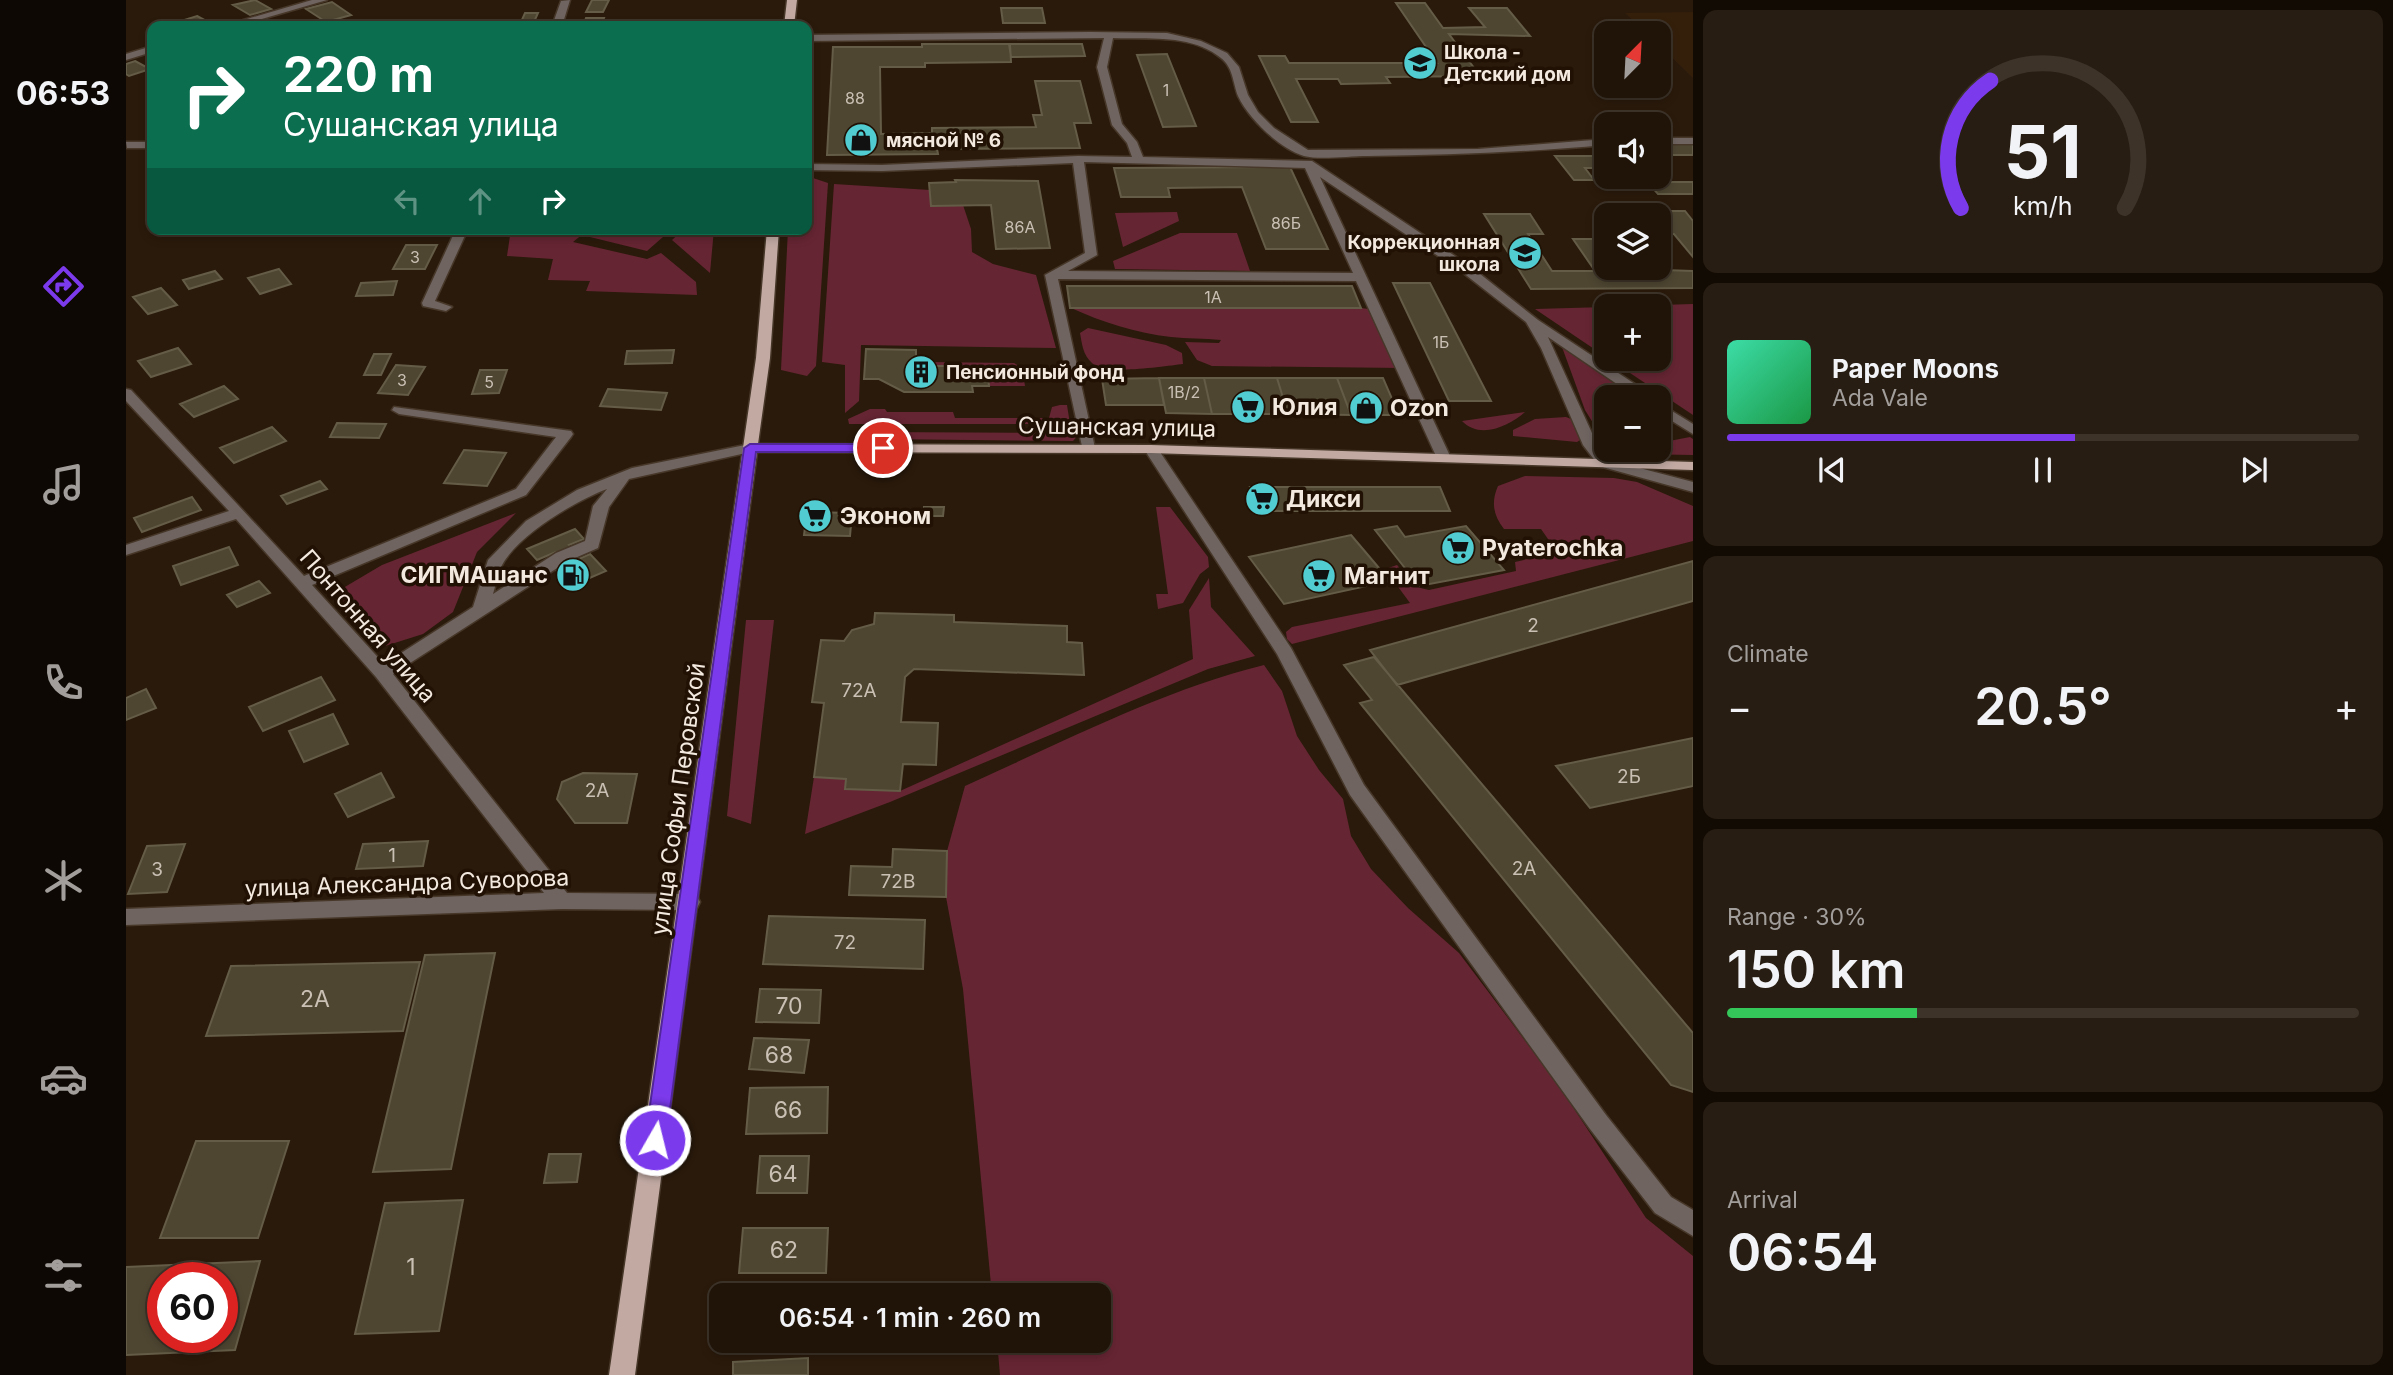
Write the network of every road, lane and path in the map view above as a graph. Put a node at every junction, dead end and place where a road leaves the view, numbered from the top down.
1 (321, 0) edge
2 (792, 0) edge
3 (566, 1) edge
4 (246, 21) edge
5 (559, 21) edge
6 (790, 21) edge
7 (1109, 35) junction
8 (812, 38) edge
9 (147, 51) edge
10 (126, 57) edge
11 (1671, 141) edge
12 (1693, 141) edge
13 (1594, 143) edge
14 (127, 145) edge
15 (147, 145) edge
16 (1078, 159) junction
17 (1307, 159) junction
18 (1139, 162) junction
19 (812, 167) edge
20 (459, 235) edge
21 (772, 235) edge
22 (1051, 275) junction
23 (1361, 277) junction
24 (446, 307) dead end
25 (1531, 320) junction
26 (1627, 385) edge
27 (126, 393) edge
28 (399, 410) dead end
29 (1671, 415) edge
30 (1693, 430) edge
31 (750, 448) junction
32 (1088, 448) junction
33 (1151, 449) junction
34 (1443, 456) junction
35 (1605, 463) junction
36 (1693, 466) edge
37 (624, 476) junction
38 (1693, 487) edge
39 (239, 513) junction
40 (126, 550) edge
41 (301, 583) junction
42 (480, 611) junction
43 (382, 673) junction
44 (562, 901) junction
45 (690, 902) junction
46 (126, 917) edge
47 (1693, 1224) edge
48 (622, 1375) edge

1 - 4 street
2 - 6 main road
3 - 5 street
7 - 8 street
7 - 17 street
7 - 18 street
9 - 10 street
11 - 12 street
13 - 17 street
14 - 15 street
16 - 18 street
16 - 19 street
16 - 22 street
17 - 18 street
17 - 23 street
17 - 25 street
20 - 24 street
21 - 31 main road, улица Софьи Перовской
22 - 23 street
22 - 32 street
23 - 34 street
25 - 26 street
25 - 35 street
27 - 39 street, Понтонная улица
28 - 41 street
29 - 30 street
31 - 32 main road, Сушанская улица
31 - 37 street
31 - 45 main road, улица Софьи Перовской
32 - 33 main road, Сушанская улица
33 - 34 main road, Сушанская улица
33 - 47 street
34 - 35 main road, Сушанская улица
35 - 36 main road, Сушанская улица
35 - 38 street
37 - 42 street
37 - 42 street
39 - 40 street
39 - 41 street, Понтонная улица
41 - 43 street, Понтонная улица
42 - 43 street
43 - 44 street, Понтонная улица
44 - 45 street, улица Александра Суворова
44 - 46 street, улица Александра Суворова
45 - 48 main road, улица Софьи Перовской

